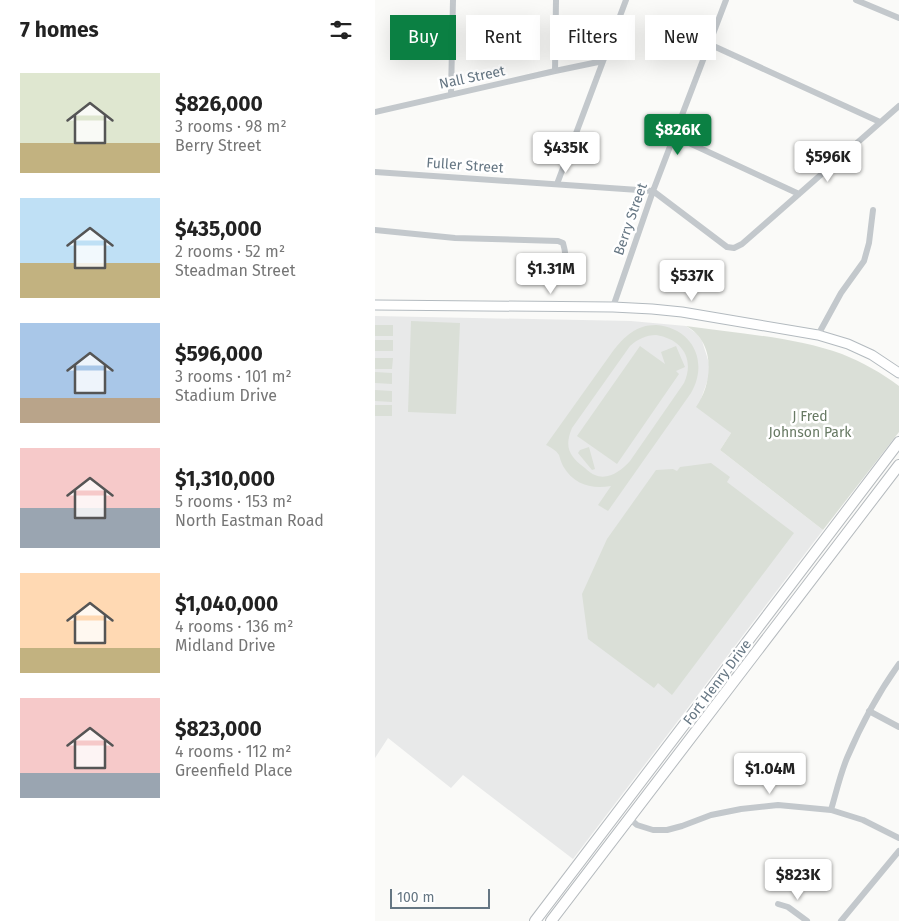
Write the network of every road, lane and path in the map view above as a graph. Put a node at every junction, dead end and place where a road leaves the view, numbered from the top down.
1 (453, 0) edge
2 (556, 0) edge
3 (626, 0) edge
4 (727, 0) edge
5 (856, 0) edge
6 (899, 18) edge
7 (716, 27) edge
8 (716, 47) edge
9 (703, 60) edge
10 (603, 62) junction
11 (555, 71) junction
12 (451, 94) junction
13 (899, 106) edge
14 (375, 112) edge
15 (880, 122) junction
16 (674, 136) junction
17 (375, 172) edge
18 (557, 184) junction
19 (653, 190) junction
20 (799, 194) junction
21 (873, 210) dead end
22 (375, 230) edge
23 (561, 282) dead end
24 (375, 304) edge
25 (613, 307) junction
26 (818, 335) junction
27 (899, 374) edge
28 (899, 442) edge
29 (899, 465) edge
30 (899, 664) edge
31 (869, 711) junction
32 (899, 727) edge
33 (831, 810) junction
34 (629, 818) junction
35 (899, 838) edge
36 (899, 851) edge
37 (778, 904) dead end
38 (535, 921) edge
39 (551, 921) edge
40 (807, 921) edge
41 (841, 921) edge

1 - 12 street
2 - 11 street
3 - 10 street
4 - 7 street, Berry Street
5 - 6 street
8 - 15 street
9 - 16 street, Berry Street
10 - 11 street, Nall Street
10 - 18 street
11 - 12 street, Nall Street
12 - 14 street, Nall Street
13 - 15 street
15 - 20 street
16 - 19 street, Berry Street
16 - 20 street
17 - 18 street, Fuller Street
18 - 19 street, Fuller Street
19 - 20 street
19 - 25 street, Berry Street
21 - 26 street
22 - 23 street
24 - 25 main road
25 - 26 main road
26 - 27 main road
28 - 38 main road, Fort Henry Drive
29 - 34 main road, Fort Henry Drive
30 - 31 street
31 - 32 street
31 - 33 street
33 - 34 street
33 - 35 street
34 - 39 main road, Fort Henry Drive
36 - 41 street
37 - 40 street

